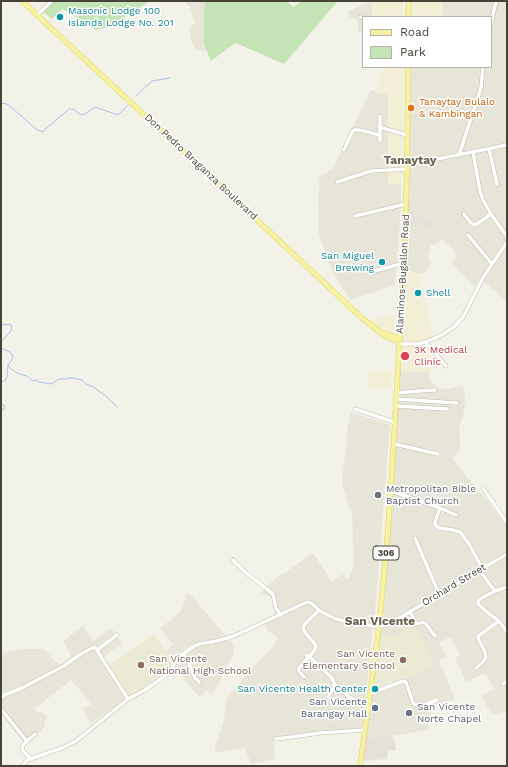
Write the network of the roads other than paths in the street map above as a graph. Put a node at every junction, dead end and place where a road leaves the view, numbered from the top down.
1 (22, 1) edge
2 (52, 1) edge
3 (409, 1) edge
4 (496, 1) edge
5 (37, 15) junction
6 (408, 16) edge
7 (492, 19) edge
8 (408, 68) edge
9 (484, 68) edge
10 (380, 116) dead end
11 (379, 127) junction
12 (408, 135) junction
13 (380, 136) junction
14 (380, 141) dead end
15 (507, 145) edge
16 (489, 149) junction
17 (344, 150) dead end
18 (473, 152) junction
19 (459, 155) junction
20 (407, 167) junction
21 (337, 182) dead end
22 (497, 184) dead end
23 (406, 204) junction
24 (464, 214) dead end
25 (491, 214) junction
26 (355, 216) dead end
27 (468, 235) dead end
28 (507, 236) edge
29 (507, 242) edge
30 (404, 263) junction
31 (492, 264) junction
32 (371, 272) dead end
33 (400, 327) junction
34 (387, 335) junction
35 (400, 338) junction
36 (425, 342) junction
37 (400, 346) junction
38 (446, 366) dead end
39 (435, 390) dead end
40 (396, 393) junction
41 (396, 399) junction
42 (456, 403) dead end
43 (396, 406) junction
44 (355, 409) dead end
45 (447, 409) dead end
46 (394, 422) junction
47 (394, 444) junction
48 (438, 454) dead end
49 (482, 488) dead end
50 (391, 491) junction
51 (440, 508) junction
52 (456, 515) dead end
53 (507, 523) edge
54 (415, 538) dead end
55 (507, 554) edge
56 (233, 560) dead end
57 (481, 569) junction
58 (507, 587) edge
59 (495, 591) junction
60 (439, 594) junction
61 (319, 610) junction
62 (410, 612) junction
63 (281, 614) junction
64 (499, 621) junction
65 (378, 626) junction
66 (507, 632) edge
67 (117, 635) dead end
68 (435, 636) dead end
69 (97, 650) junction
70 (183, 654) junction
71 (308, 656) junction
72 (476, 668) dead end
73 (304, 678) dead end
74 (507, 681) edge
75 (198, 682) dead end
76 (334, 683) junction
77 (503, 684) dead end
78 (369, 694) junction
79 (1, 697) edge
80 (328, 697) dead end
81 (128, 699) junction
82 (437, 700) dead end
83 (367, 707) junction
84 (1, 710) edge
85 (364, 730) junction
86 (35, 734) dead end
87 (276, 739) dead end
88 (26, 742) junction
89 (31, 759) junction
90 (22, 766) edge
91 (360, 766) edge

1 - 5 main road, Don Pedro Braganza Boulevard
2 - 5 street
3 - 6 main road
4 - 7 street
5 - 34 main road, Don Pedro Braganza Boulevard
8 - 12 main road, Alaminos-Bugallon Road / 306
9 - 19 street
10 - 11 street
11 - 12 street
11 - 13 street
12 - 20 main road, Alaminos-Bugallon Road / 306
13 - 14 street
13 - 17 street
15 - 16 street
16 - 18 street
16 - 22 street
18 - 19 street
18 - 25 street
19 - 20 street
20 - 21 street
20 - 23 main road, Alaminos-Bugallon Road / 306
23 - 26 street
23 - 30 main road, Alaminos-Bugallon Road / 306
24 - 25 street
25 - 28 street
27 - 31 street
29 - 31 street
30 - 32 street
30 - 33 main road, Alaminos-Bugallon Road / 306
31 - 36 street
33 - 34 main road
33 - 35 main road, Alaminos-Bugallon Road / 306
34 - 35 main road, Don Pedro Braganza Boulevard
34 - 37 main road
35 - 37 main road, Alaminos-Bugallon Road / 306
36 - 37 street
36 - 38 street
37 - 40 main road, Alaminos-Bugallon Road / 306
39 - 40 street
40 - 41 main road, Alaminos-Bugallon Road / 306
41 - 42 street
41 - 43 main road, Alaminos-Bugallon Road / 306
43 - 45 street
43 - 46 main road, Alaminos-Bugallon Road / 306
44 - 46 street
46 - 47 main road, Alaminos-Bugallon Road / 306
47 - 48 street
47 - 50 main road, Alaminos-Bugallon Road / 306
49 - 53 street
50 - 51 street
50 - 65 main road, Alaminos-Bugallon Road / 306
51 - 52 street
51 - 57 street
54 - 60 street
55 - 57 street, Orchard Street
56 - 63 street
57 - 59 street
57 - 60 street, Orchard Street
58 - 59 street
59 - 64 street
60 - 62 street, Orchard Street
61 - 63 street
61 - 65 street
61 - 71 street
62 - 65 street, Orchard Street
62 - 68 street
63 - 70 street
64 - 66 street
64 - 72 street
65 - 78 main road, Alaminos-Bugallon Road / 306
67 - 69 street
69 - 79 street
69 - 81 street
70 - 75 street
70 - 81 street
71 - 73 street
71 - 76 street
74 - 77 street
76 - 80 street
76 - 83 street
78 - 82 street
78 - 83 main road, Alaminos-Bugallon Road / 306
81 - 89 street
83 - 85 main road, Alaminos-Bugallon Road / 306
84 - 88 street
85 - 87 street
85 - 91 main road, Alaminos-Bugallon Road / 306
86 - 88 street
88 - 89 street
89 - 90 street

